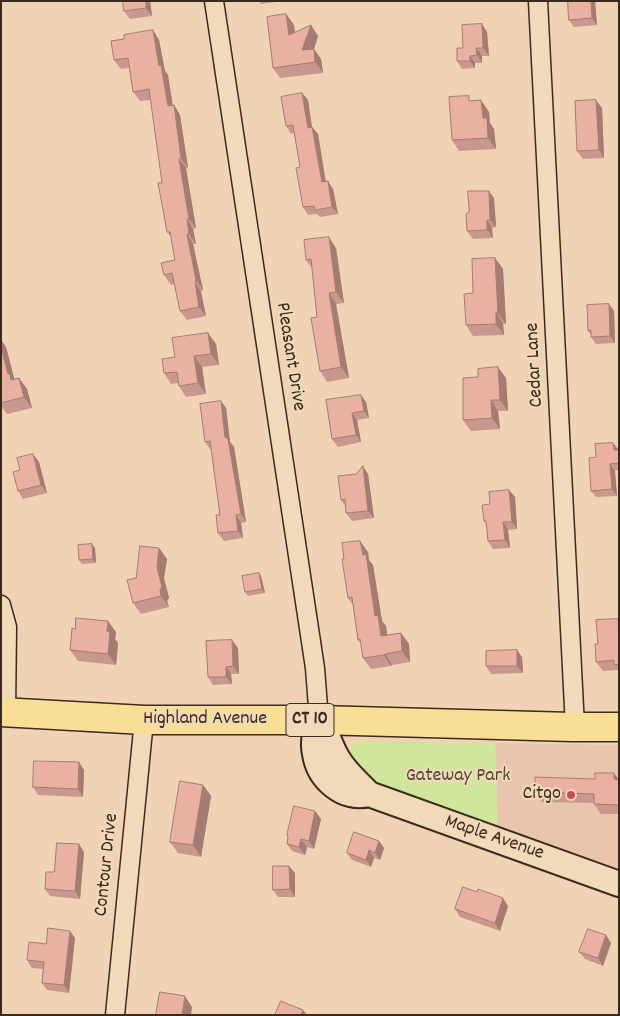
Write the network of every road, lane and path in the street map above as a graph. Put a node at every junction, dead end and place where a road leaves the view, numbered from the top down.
1 (214, 1) edge
2 (538, 1) edge
3 (1, 605) edge
4 (3, 712) edge
5 (144, 720) junction
6 (319, 720) junction
7 (575, 727) junction
8 (619, 727) edge
9 (619, 884) edge
10 (115, 1015) edge

1 - 6 street, Pleasant Drive
2 - 7 street, Cedar Lane
3 - 4 street
4 - 5 highway, Highland Avenue / CT 10
5 - 6 highway, Highland Avenue / CT 10
5 - 10 street, Contour Drive
6 - 7 highway, Highland Avenue / CT 10
6 - 9 street, Maple Avenue
7 - 8 highway, Highland Avenue / CT 10

